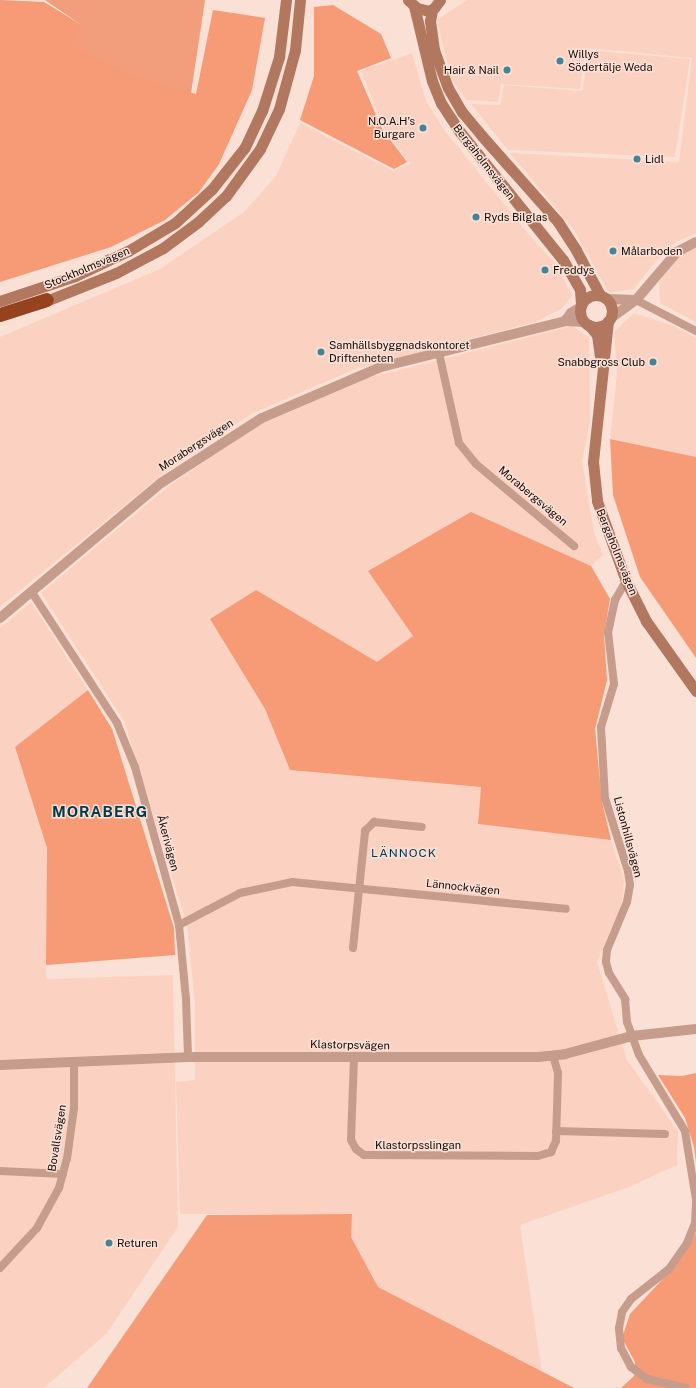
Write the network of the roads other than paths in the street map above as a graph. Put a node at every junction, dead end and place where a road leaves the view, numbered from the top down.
1 (286, 0) edge
2 (300, 0) edge
3 (411, 3) edge
4 (440, 3) edge
5 (696, 242) edge
6 (604, 297) junction
7 (47, 300) junction
8 (636, 300) junction
9 (0, 301) edge
10 (580, 306) junction
11 (0, 315) edge
12 (609, 319) junction
13 (0, 321) edge
14 (565, 321) junction
15 (586, 323) junction
16 (696, 331) edge
17 (439, 353) junction
18 (602, 372) junction
19 (574, 546) dead end
20 (626, 581) junction
21 (31, 591) junction
22 (0, 618) edge
23 (696, 691) edge
24 (422, 827) dead end
25 (358, 887) junction
26 (566, 909) dead end
27 (179, 926) junction
28 (353, 948) dead end
29 (696, 1029) edge
30 (632, 1036) junction
31 (553, 1056) junction
32 (188, 1057) junction
33 (354, 1058) junction
34 (74, 1063) junction
35 (0, 1065) edge
36 (556, 1131) junction
37 (665, 1134) dead end
38 (0, 1171) edge
39 (63, 1174) junction
40 (696, 1201) edge
41 (0, 1268) edge
42 (686, 1388) edge

1 - 9 main road, Stockholmsvägen
2 - 7 main road, Stockholmsvägen
3 - 4 main road
3 - 10 main road, Bergaholmsvägen
4 - 6 main road, Bergaholmsvägen
5 - 8 street
6 - 8 street
6 - 10 main road
6 - 12 main road
7 - 11 highway
7 - 13 main road, Stockholmsvägen
8 - 12 street
8 - 16 street
10 - 14 street, Morabergsvägen
10 - 15 main road
12 - 15 main road
12 - 18 main road, Bergaholmsvägen
14 - 15 street, Morabergsvägen
14 - 17 street, Morabergsvägen
15 - 18 main road, Bergaholmsvägen
17 - 19 street, Morabergsvägen
17 - 21 street, Morabergsvägen
18 - 20 main road, Bergaholmsvägen
20 - 23 main road, Bergaholmsvägen
20 - 30 street, Listonhillsvägen
21 - 22 street, Morabergsvägen
21 - 27 street, Åkerivägen
24 - 25 street
25 - 26 street, Lännockvägen
25 - 27 street, Lännockvägen
25 - 28 street
27 - 32 street, Åkerivägen
29 - 30 street, Klastorpsvägen
30 - 31 street, Klastorpsvägen
30 - 40 street, Listonhillsvägen
31 - 33 street, Klastorpsvägen
31 - 36 street, Klastorpsslingan
32 - 33 street, Klastorpsvägen
32 - 34 street, Klastorpsvägen
33 - 36 street, Klastorpsslingan
34 - 35 street, Klastorpsvägen
34 - 39 street, Bovallsvägen
36 - 37 street
38 - 39 street
39 - 41 street, Bovallsvägen
40 - 42 street, Listonhillsvägen

